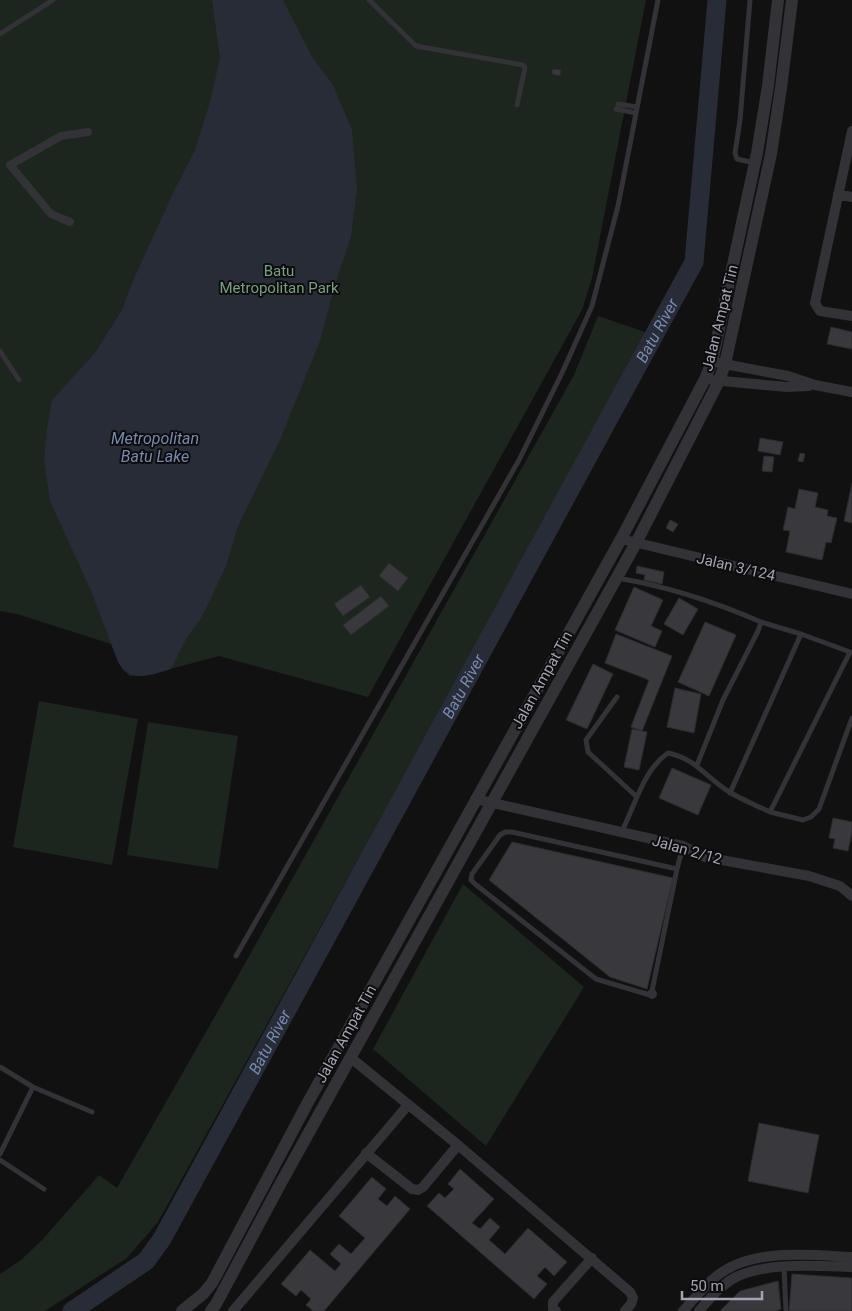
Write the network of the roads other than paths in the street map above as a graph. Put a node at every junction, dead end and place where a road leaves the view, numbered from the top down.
1 (53, 0) edge
2 (369, 0) edge
3 (658, 0) edge
4 (750, 0) edge
5 (778, 0) edge
6 (792, 0) edge
7 (0, 34) edge
8 (517, 105) dead end
9 (617, 106) dead end
10 (637, 110) junction
11 (852, 131) edge
12 (88, 132) dead end
13 (755, 163) junction
14 (838, 194) junction
15 (852, 197) edge
16 (70, 222) dead end
17 (852, 316) edge
18 (0, 351) edge
19 (712, 362) junction
20 (725, 364) junction
21 (705, 379) junction
22 (19, 380) dead end
23 (719, 381) junction
24 (815, 386) junction
25 (852, 392) edge
26 (621, 539) junction
27 (636, 543) junction
28 (616, 578) junction
29 (852, 594) edge
30 (761, 622) junction
31 (801, 634) junction
32 (851, 652) edge
33 (617, 697) dead end
34 (852, 718) edge
35 (696, 765) junction
36 (730, 793) junction
37 (637, 797) junction
38 (475, 799) junction
39 (490, 804) junction
40 (770, 812) junction
41 (622, 833) junction
42 (683, 846) junction
43 (677, 869) junction
44 (852, 896) edge
45 (236, 956) dead end
46 (351, 1058) junction
47 (0, 1068) edge
48 (33, 1087) junction
49 (307, 1104) junction
50 (408, 1105) junction
51 (92, 1112) dead end
52 (458, 1145) junction
53 (366, 1153) junction
54 (0, 1154) edge
55 (0, 1160) edge
56 (44, 1189) dead end
57 (852, 1257) edge
58 (592, 1258) junction
59 (784, 1267) junction
60 (852, 1267) edge
61 (182, 1311) edge
62 (211, 1311) edge
63 (233, 1311) edge
64 (556, 1311) edge
65 (625, 1311) edge
66 (683, 1311) edge
67 (699, 1311) edge
68 (786, 1311) edge

1 - 7 lane
2 - 8 lane
3 - 10 lane
4 - 13 lane
5 - 13 street, Jalan Ampat Tin
6 - 20 street, Jalan Ampat Tin
9 - 10 lane
10 - 45 lane
11 - 14 street
12 - 16 street
13 - 19 street, Jalan Ampat Tin
14 - 15 street
14 - 17 street
18 - 22 lane
19 - 20 street
19 - 21 street, Jalan Ampat Tin
20 - 23 street, Jalan Ampat Tin
20 - 24 street
21 - 23 street
21 - 26 street, Jalan Ampat Tin
23 - 24 street
23 - 27 street, Jalan Ampat Tin
24 - 25 street
26 - 27 street, Jalan 3/124
26 - 38 street, Jalan Ampat Tin
27 - 28 street, Jalan Ampat Tin
27 - 29 street, Jalan 3/124
28 - 30 lane
28 - 39 street, Jalan Ampat Tin
30 - 31 lane
30 - 35 lane
31 - 32 lane
31 - 36 lane
32 - 40 lane
33 - 37 lane
34 - 40 lane
35 - 36 lane
35 - 37 lane
36 - 40 lane
37 - 41 lane
38 - 39 street, Jalan 2/12
38 - 49 street, Jalan Ampat Tin
39 - 41 street, Jalan 2/12
39 - 46 street, Jalan Ampat Tin
41 - 42 street, Jalan 2/12
42 - 43 lane
42 - 44 street, Jalan 2/12
43 - 43 lane
46 - 49 street
46 - 50 street
46 - 62 street, Jalan Ampat Tin
47 - 48 lane
48 - 51 lane
48 - 54 lane
49 - 61 street, Jalan Ampat Tin
50 - 52 street
50 - 53 street
52 - 53 street
52 - 58 street
53 - 63 street
55 - 56 lane
57 - 66 street
58 - 64 street
58 - 65 street
59 - 60 street
59 - 67 street
59 - 68 lane

